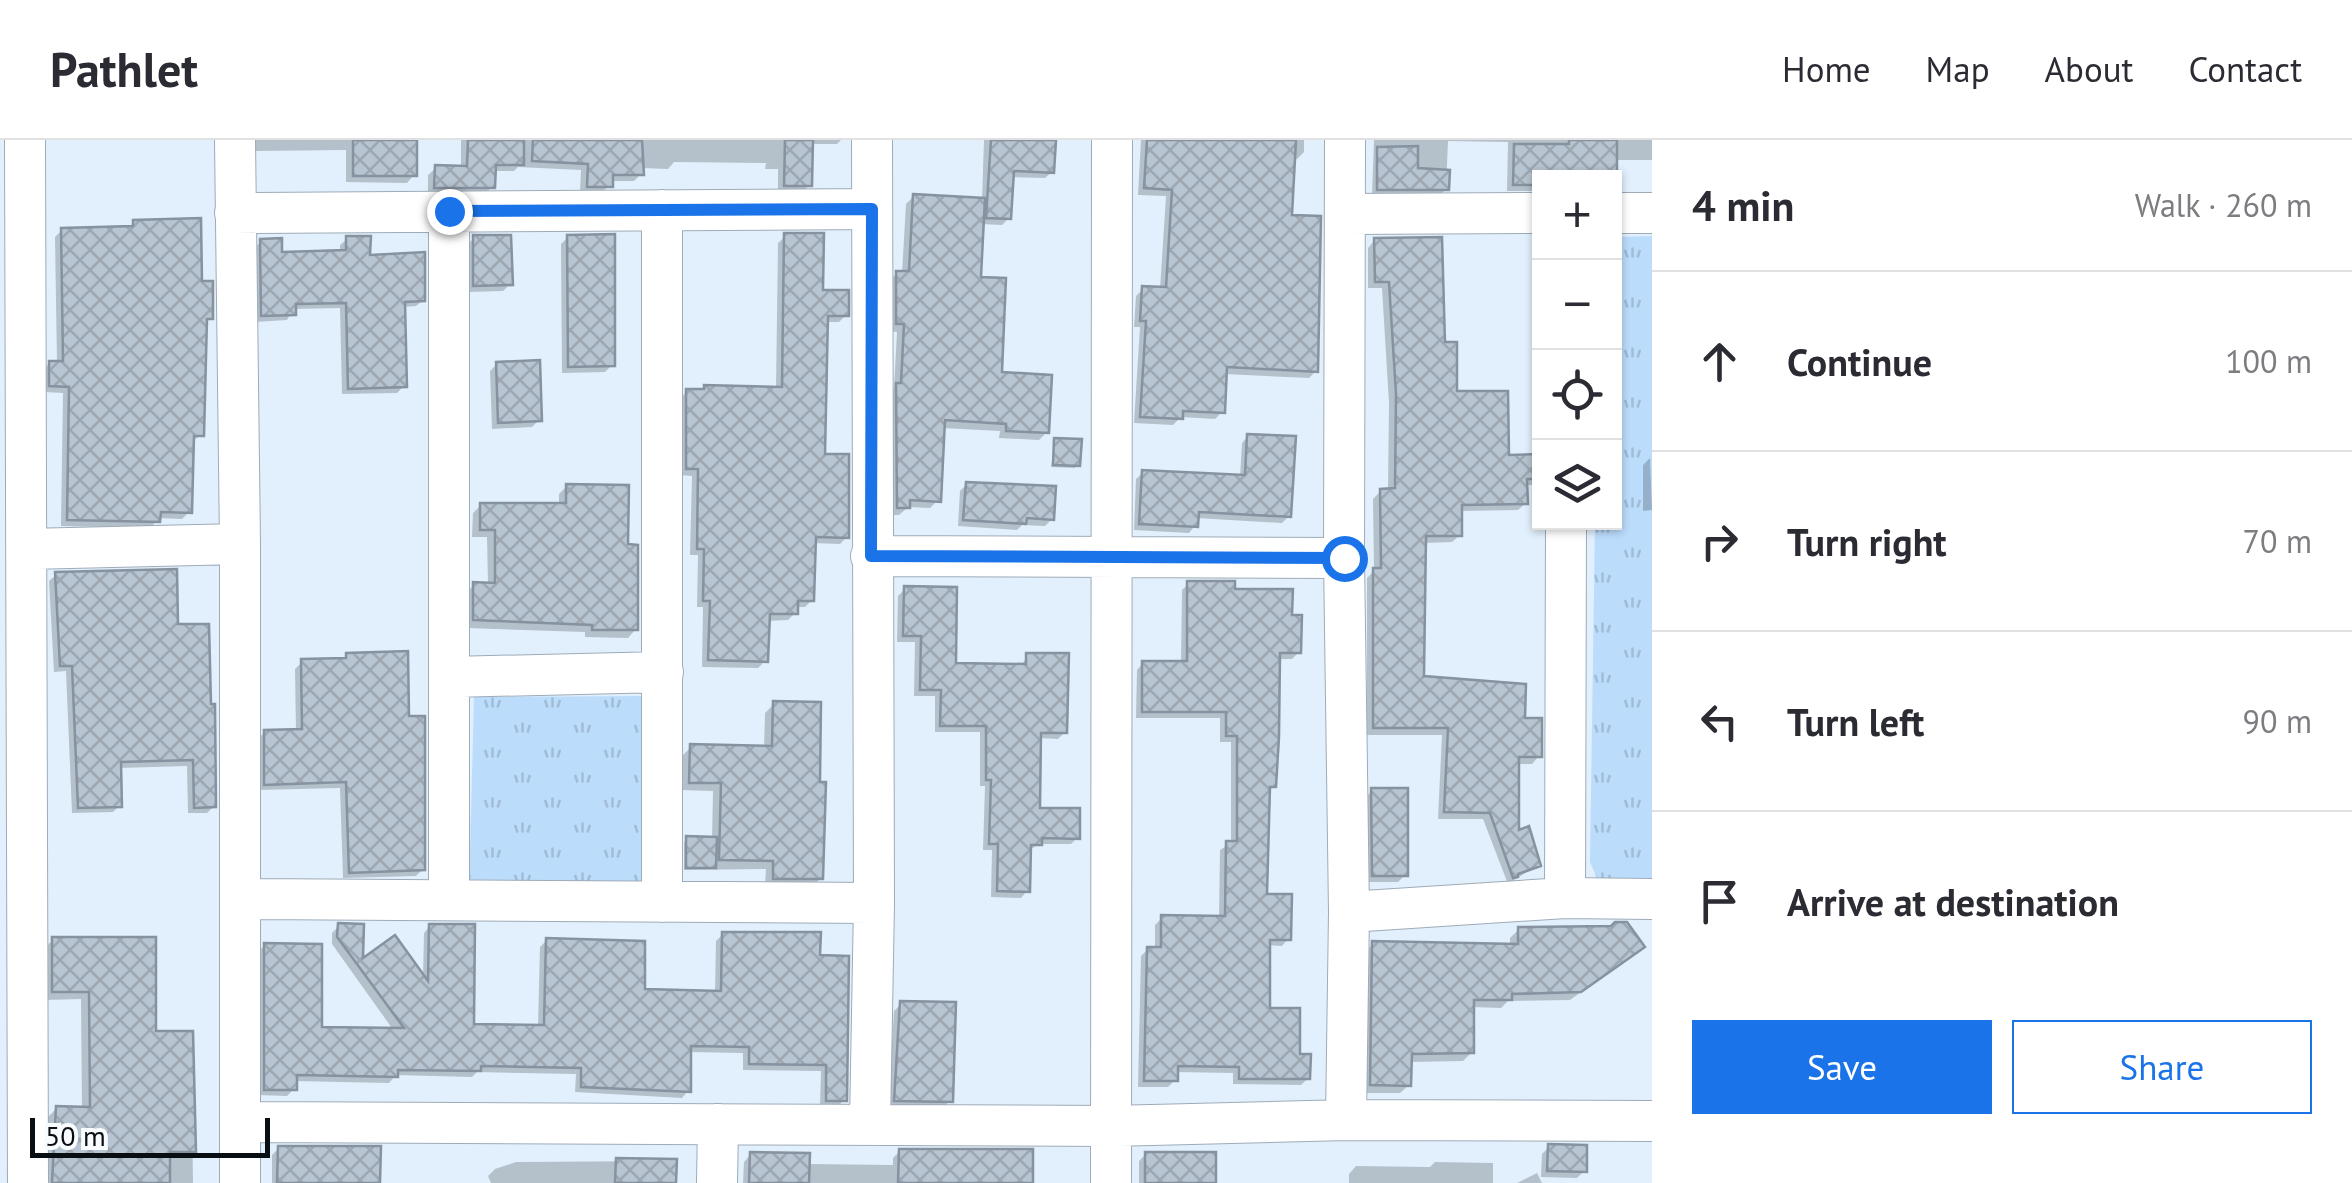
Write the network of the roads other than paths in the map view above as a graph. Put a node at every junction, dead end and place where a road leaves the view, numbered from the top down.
1 (25, 140) edge
2 (235, 140) edge
3 (872, 140) edge
4 (1112, 140) edge
5 (1345, 140) edge
6 (872, 209) junction
7 (662, 210) junction
8 (449, 211) junction
9 (235, 213) junction
10 (1532, 213) edge
11 (1622, 213) edge
12 (1652, 213) edge
13 (1347, 214) junction
14 (1566, 530) edge
15 (240, 544) junction
16 (27, 549) junction
17 (871, 556) junction
18 (1110, 556) junction
19 (1344, 558) junction
20 (663, 672) junction
21 (450, 677) junction
22 (1565, 898) junction
23 (241, 899) junction
24 (1652, 899) edge
25 (449, 900) junction
26 (662, 902) junction
27 (874, 903) junction
28 (1350, 912) junction
29 (1346, 1120) junction
30 (1652, 1120) edge
31 (242, 1122) junction
32 (718, 1124) junction
33 (870, 1125) junction
34 (1111, 1126) junction
35 (28, 1183) edge
36 (240, 1183) edge
37 (717, 1183) edge
38 (1111, 1183) edge

1 - 16 street
2 - 9 street
3 - 6 street
4 - 18 street
5 - 13 street
6 - 7 street
6 - 17 street
7 - 8 street
7 - 20 street
8 - 9 street
8 - 21 street
9 - 15 street
10 - 13 street
11 - 12 street
13 - 19 street
14 - 22 street
15 - 16 street
15 - 23 street
16 - 35 street
17 - 18 street
17 - 27 street
18 - 19 street
18 - 34 street
19 - 28 street
20 - 21 street
20 - 26 street
21 - 25 street
22 - 24 street
22 - 28 street
23 - 25 street
23 - 31 street
25 - 26 street
26 - 27 street
27 - 33 street
28 - 29 street
29 - 30 street
29 - 34 street
31 - 32 street
31 - 36 street
32 - 33 street
32 - 37 street
33 - 34 street
34 - 38 street

